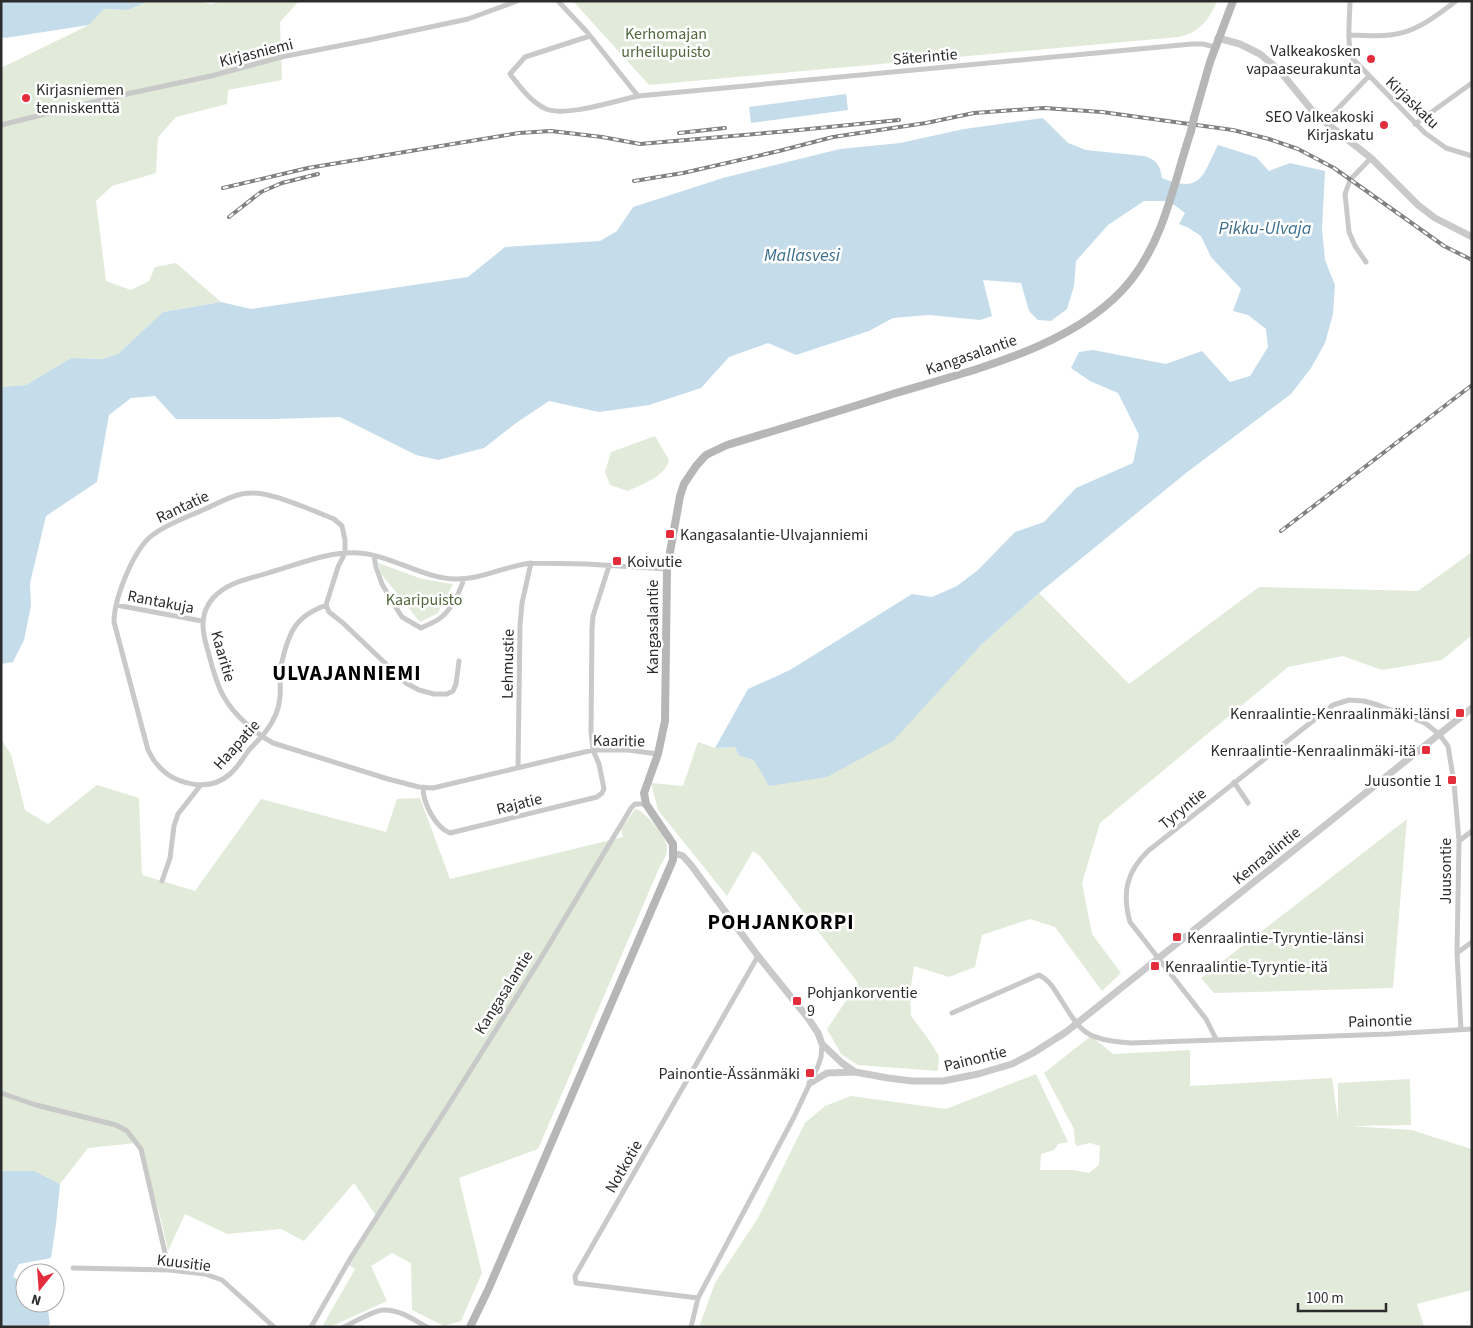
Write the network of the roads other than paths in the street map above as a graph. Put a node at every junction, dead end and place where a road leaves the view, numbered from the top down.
1 (517, 1) edge
2 (558, 1) edge
3 (1233, 1) edge
4 (1350, 1) edge
5 (1456, 1) edge
6 (1350, 34) junction
7 (590, 36) junction
8 (1218, 38) junction
9 (1215, 47) junction
10 (1369, 76) junction
11 (1472, 83) edge
12 (638, 96) junction
13 (1325, 122) junction
14 (1, 124) edge
15 (1415, 124) junction
16 (1472, 156) edge
17 (1371, 158) junction
18 (1472, 237) edge
19 (1366, 262) dead end
20 (345, 553) junction
21 (374, 556) junction
22 (531, 563) junction
23 (609, 566) junction
24 (667, 569) junction
25 (464, 579) junction
26 (116, 605) junction
27 (326, 605) junction
28 (202, 621) junction
29 (459, 661) dead end
30 (1472, 708) edge
31 (1440, 734) junction
32 (262, 737) junction
33 (593, 750) junction
34 (658, 754) junction
35 (518, 768) junction
36 (1234, 782) junction
37 (200, 786) junction
38 (423, 787) junction
39 (1248, 803) dead end
40 (646, 804) junction
41 (1472, 831) edge
42 (1459, 841) junction
43 (674, 853) junction
44 (162, 881) dead end
45 (1472, 942) edge
46 (1457, 953) junction
47 (758, 956) junction
48 (1159, 958) junction
49 (952, 1013) dead end
50 (1076, 1024) junction
51 (1472, 1029) edge
52 (1461, 1030) junction
53 (1216, 1039) junction
54 (822, 1044) junction
55 (855, 1072) junction
56 (810, 1083) junction
57 (1, 1093) edge
58 (73, 1268) dead end
59 (169, 1270) junction
60 (698, 1298) junction
61 (274, 1327) edge
62 (311, 1327) edge
63 (344, 1327) edge
64 (427, 1327) edge
65 (470, 1327) edge
66 (690, 1327) edge

1 - 14 street, Kirjasniemi
2 - 7 street
3 - 8 main road, Kangasalantie
4 - 6 street
5 - 6 street
6 - 10 street
7 - 12 street
7 - 12 street, Säterintie
8 - 9 main road, Kangasalantie
8 - 13 street
9 - 12 street, Säterintie
9 - 24 main road, Kangasalantie, bridge
10 - 13 street, Kirjaskatu
10 - 15 street, Kirjaskatu
11 - 15 street
13 - 17 street
15 - 16 street, Kirjaskatu
17 - 18 street
17 - 19 street
20 - 21 street, Kaaritie
20 - 26 street, Rantatie
20 - 27 street
20 - 28 street, Kaaritie
21 - 25 street, Kaaritie
21 - 25 street
22 - 23 street, Kaaritie
22 - 25 street, Kaaritie
22 - 35 street, Lehmustie
23 - 24 street, Kaaritie
23 - 33 street
24 - 34 main road, Kangasalantie
26 - 28 street, Rantakuja
26 - 37 street, Rantatie
27 - 29 street
27 - 32 street, Haapatie
28 - 32 street, Kaaritie
30 - 31 street, Kenraalintie
31 - 36 street, Tyryntie
31 - 42 street, Juusontie
31 - 48 street, Kenraalintie
32 - 37 street, Haapatie
32 - 38 street, Kaaritie
33 - 34 street, Kaaritie
33 - 35 street, Kaaritie
33 - 38 street, Rajatie
34 - 40 main road, Kangasalantie
35 - 38 street, Kaaritie
36 - 39 street
36 - 48 street, Tyryntie
37 - 44 street
40 - 43 main road
40 - 62 street, Kangasalantie
41 - 42 street
42 - 46 street, Juusontie
43 - 47 street, Painontie
43 - 65 main road
45 - 46 street
46 - 52 street, Juusontie
47 - 54 street, Painontie
47 - 60 street, Notkotie
48 - 50 street, Kenraalintie
48 - 53 street, Tyryntie
49 - 50 street
50 - 53 street, Painontie
50 - 55 street, Painontie
51 - 52 street, Painontie
52 - 53 street, Painontie
54 - 55 street, Painontie
54 - 56 street
55 - 56 street
56 - 60 street
57 - 59 street
58 - 59 street, Kuusitie
59 - 61 street, Kuusitie
60 - 66 street
63 - 64 street

